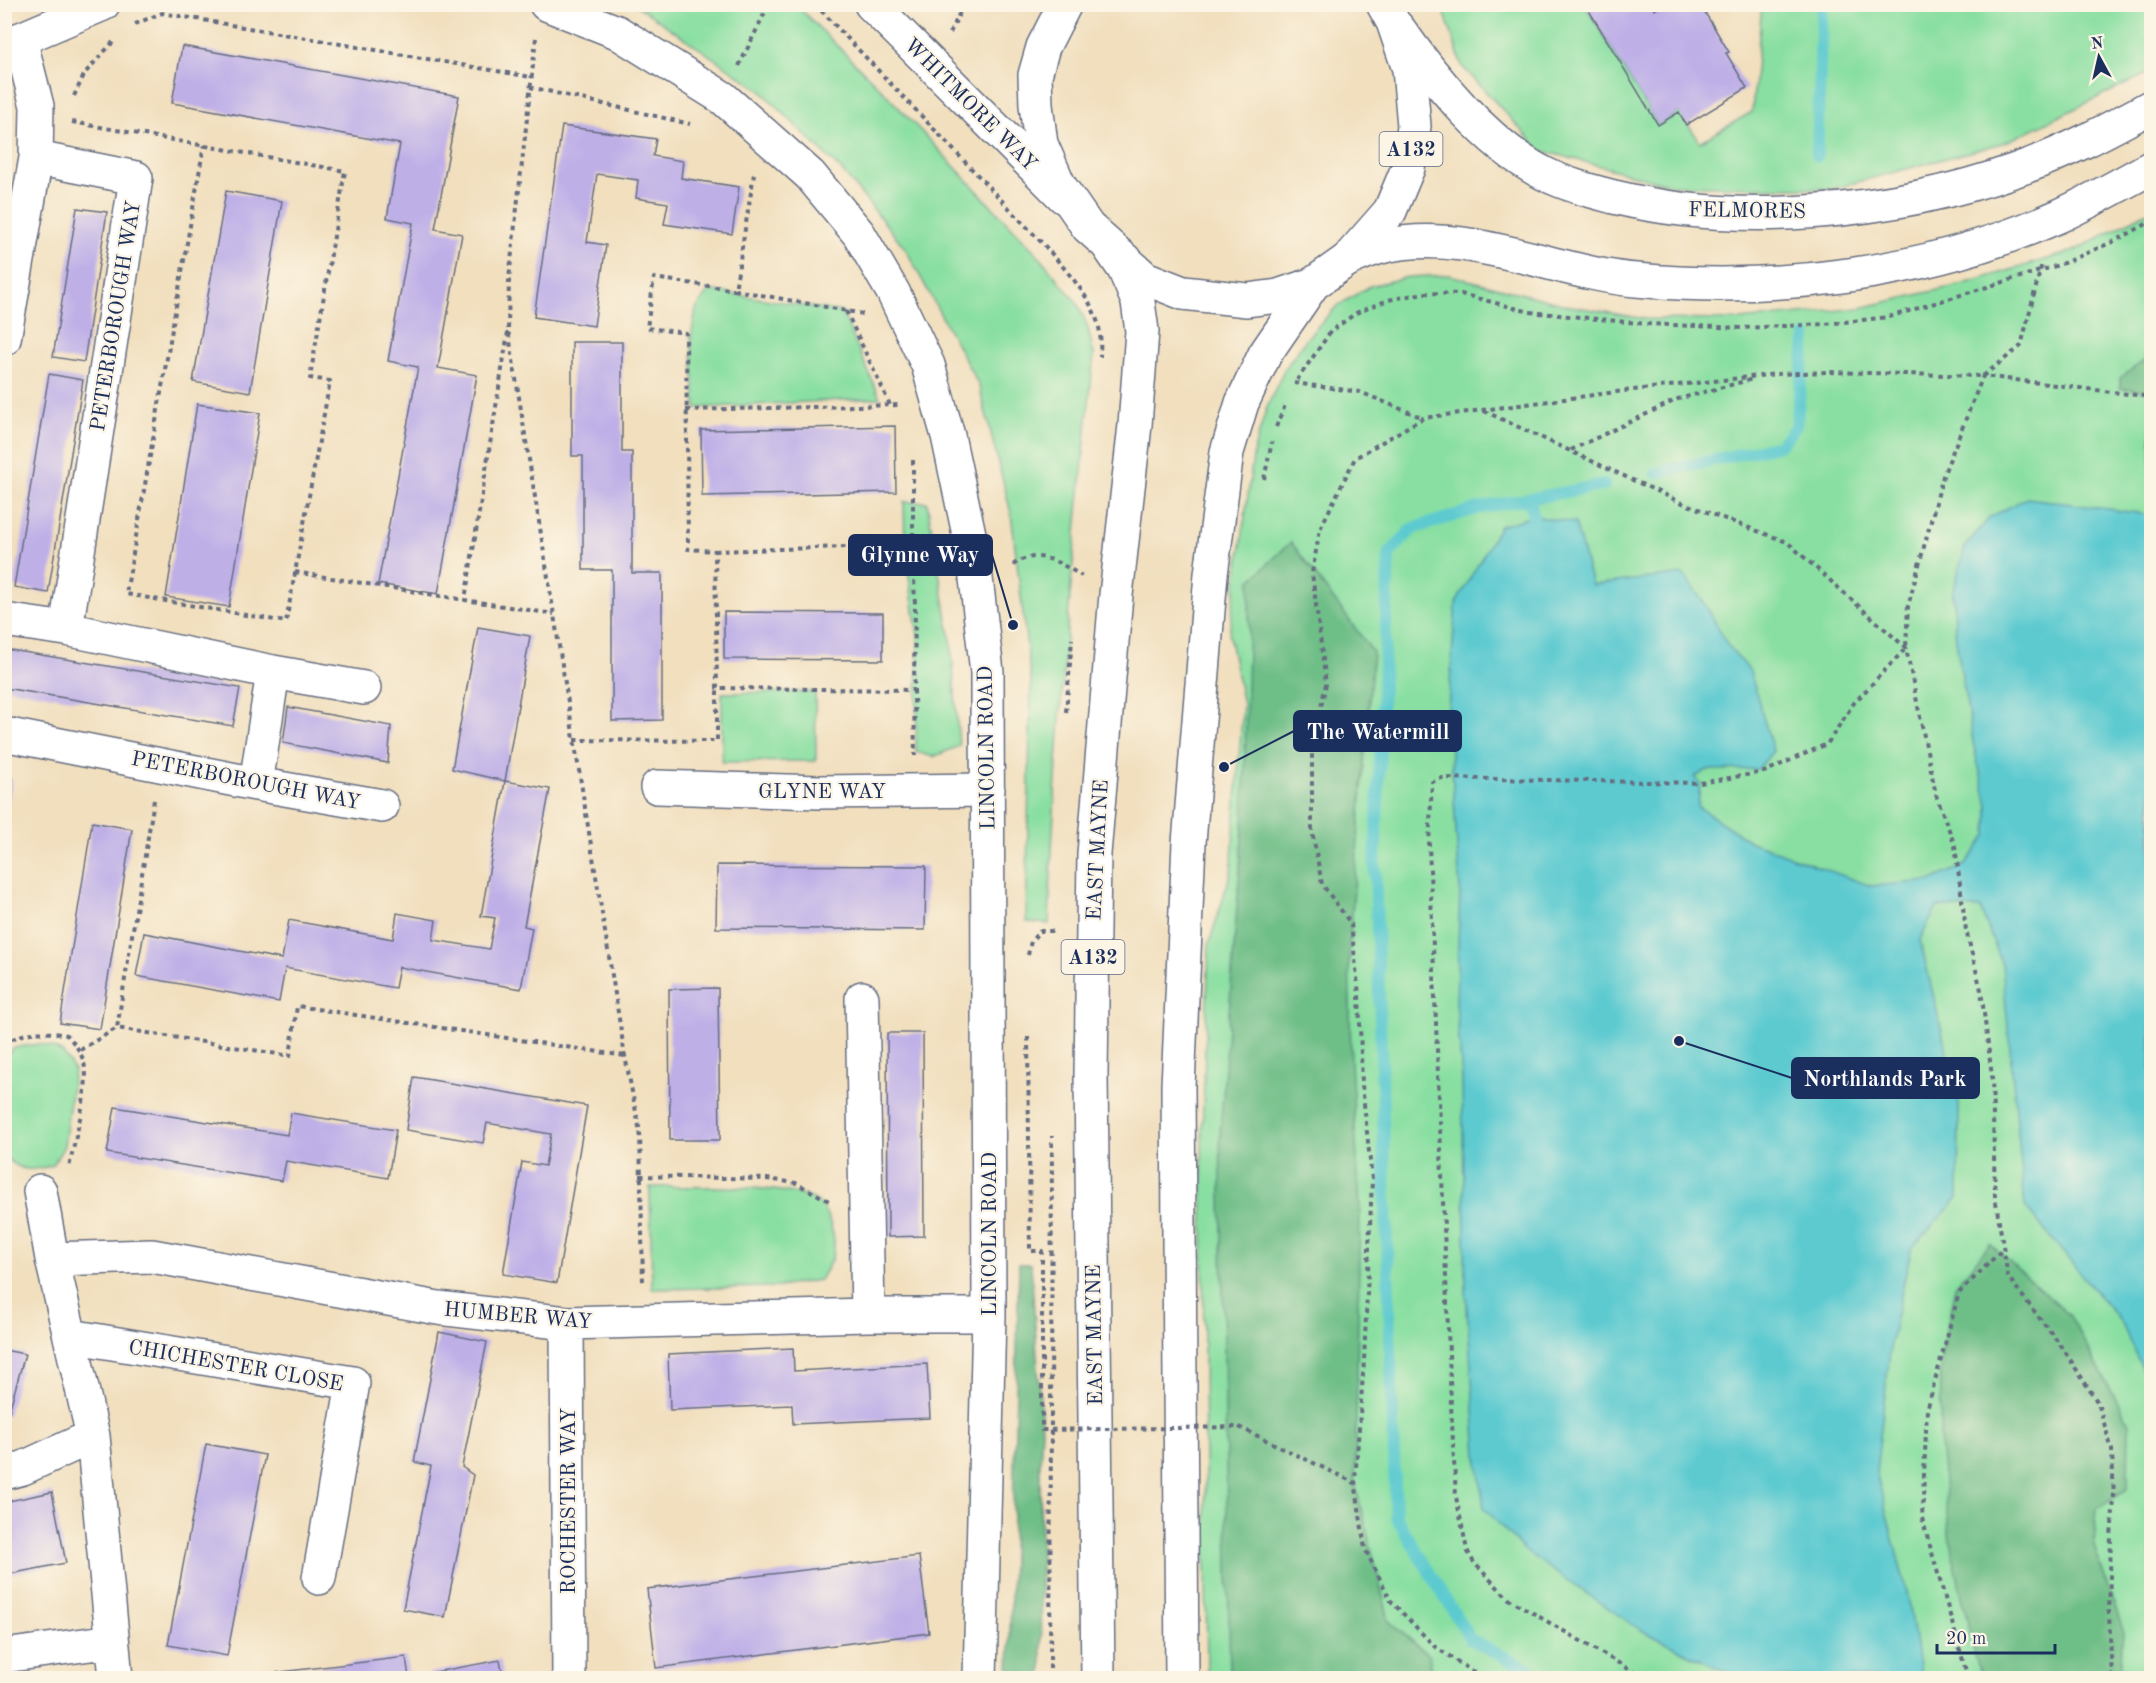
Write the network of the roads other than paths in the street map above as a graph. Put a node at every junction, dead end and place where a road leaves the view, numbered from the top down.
1 (104, 4) edge
2 (546, 4) edge
3 (871, 4) edge
4 (1065, 4) edge
5 (1388, 13) edge
6 (12, 43) edge
7 (2151, 106) edge
8 (36, 158) junction
9 (2151, 168) edge
10 (1071, 205) junction
11 (1108, 247) junction
12 (1347, 260) junction
13 (1313, 284) junction
14 (4, 339) edge
15 (4, 620) edge
16 (66, 629) junction
17 (273, 672) junction
18 (364, 687) dead end
19 (4, 734) edge
20 (256, 783) junction
21 (657, 787) dead end
22 (987, 790) junction
23 (382, 806) dead end
24 (862, 998) dead end
25 (53, 1183) road end
26 (52, 1259) junction
27 (868, 1315) junction
28 (989, 1315) junction
29 (567, 1323) junction
30 (70, 1336) junction
31 (93, 1436) junction
32 (4, 1473) edge
33 (319, 1578) dead end
34 (112, 1641) junction
35 (4, 1656) edge
36 (116, 1678) edge
37 (568, 1678) edge
38 (980, 1678) edge
39 (1098, 1678) edge
40 (1182, 1678) edge

1 - 6 street
2 - 22 street, LINCOLN ROAD
3 - 10 street, WHITMORE WAY
4 - 10 street, A132
5 - 7 street, FELMORES
5 - 12 street, A132
6 - 8 street
8 - 14 street
8 - 16 street, PETERBOROUGH WAY
9 - 12 street
10 - 11 street, A132
11 - 13 street, A132
11 - 39 street, EAST MAYNE / A132
12 - 13 street, A132
13 - 40 street, A132
15 - 16 street
16 - 17 street
17 - 18 street
17 - 20 street
19 - 20 street, PETERBOROUGH WAY
20 - 23 street, PETERBOROUGH WAY
21 - 22 street, GLYNE WAY
22 - 28 street, LINCOLN ROAD
24 - 27 street
25 - 26 street
26 - 29 street, HUMBER WAY
26 - 30 street
27 - 28 street, HUMBER WAY
27 - 29 street, HUMBER WAY
28 - 38 street, LINCOLN ROAD
29 - 37 street, ROCHESTER WAY
30 - 31 street
30 - 33 street, CHICHESTER CLOSE
31 - 32 street
31 - 34 street
34 - 35 street
34 - 36 street

